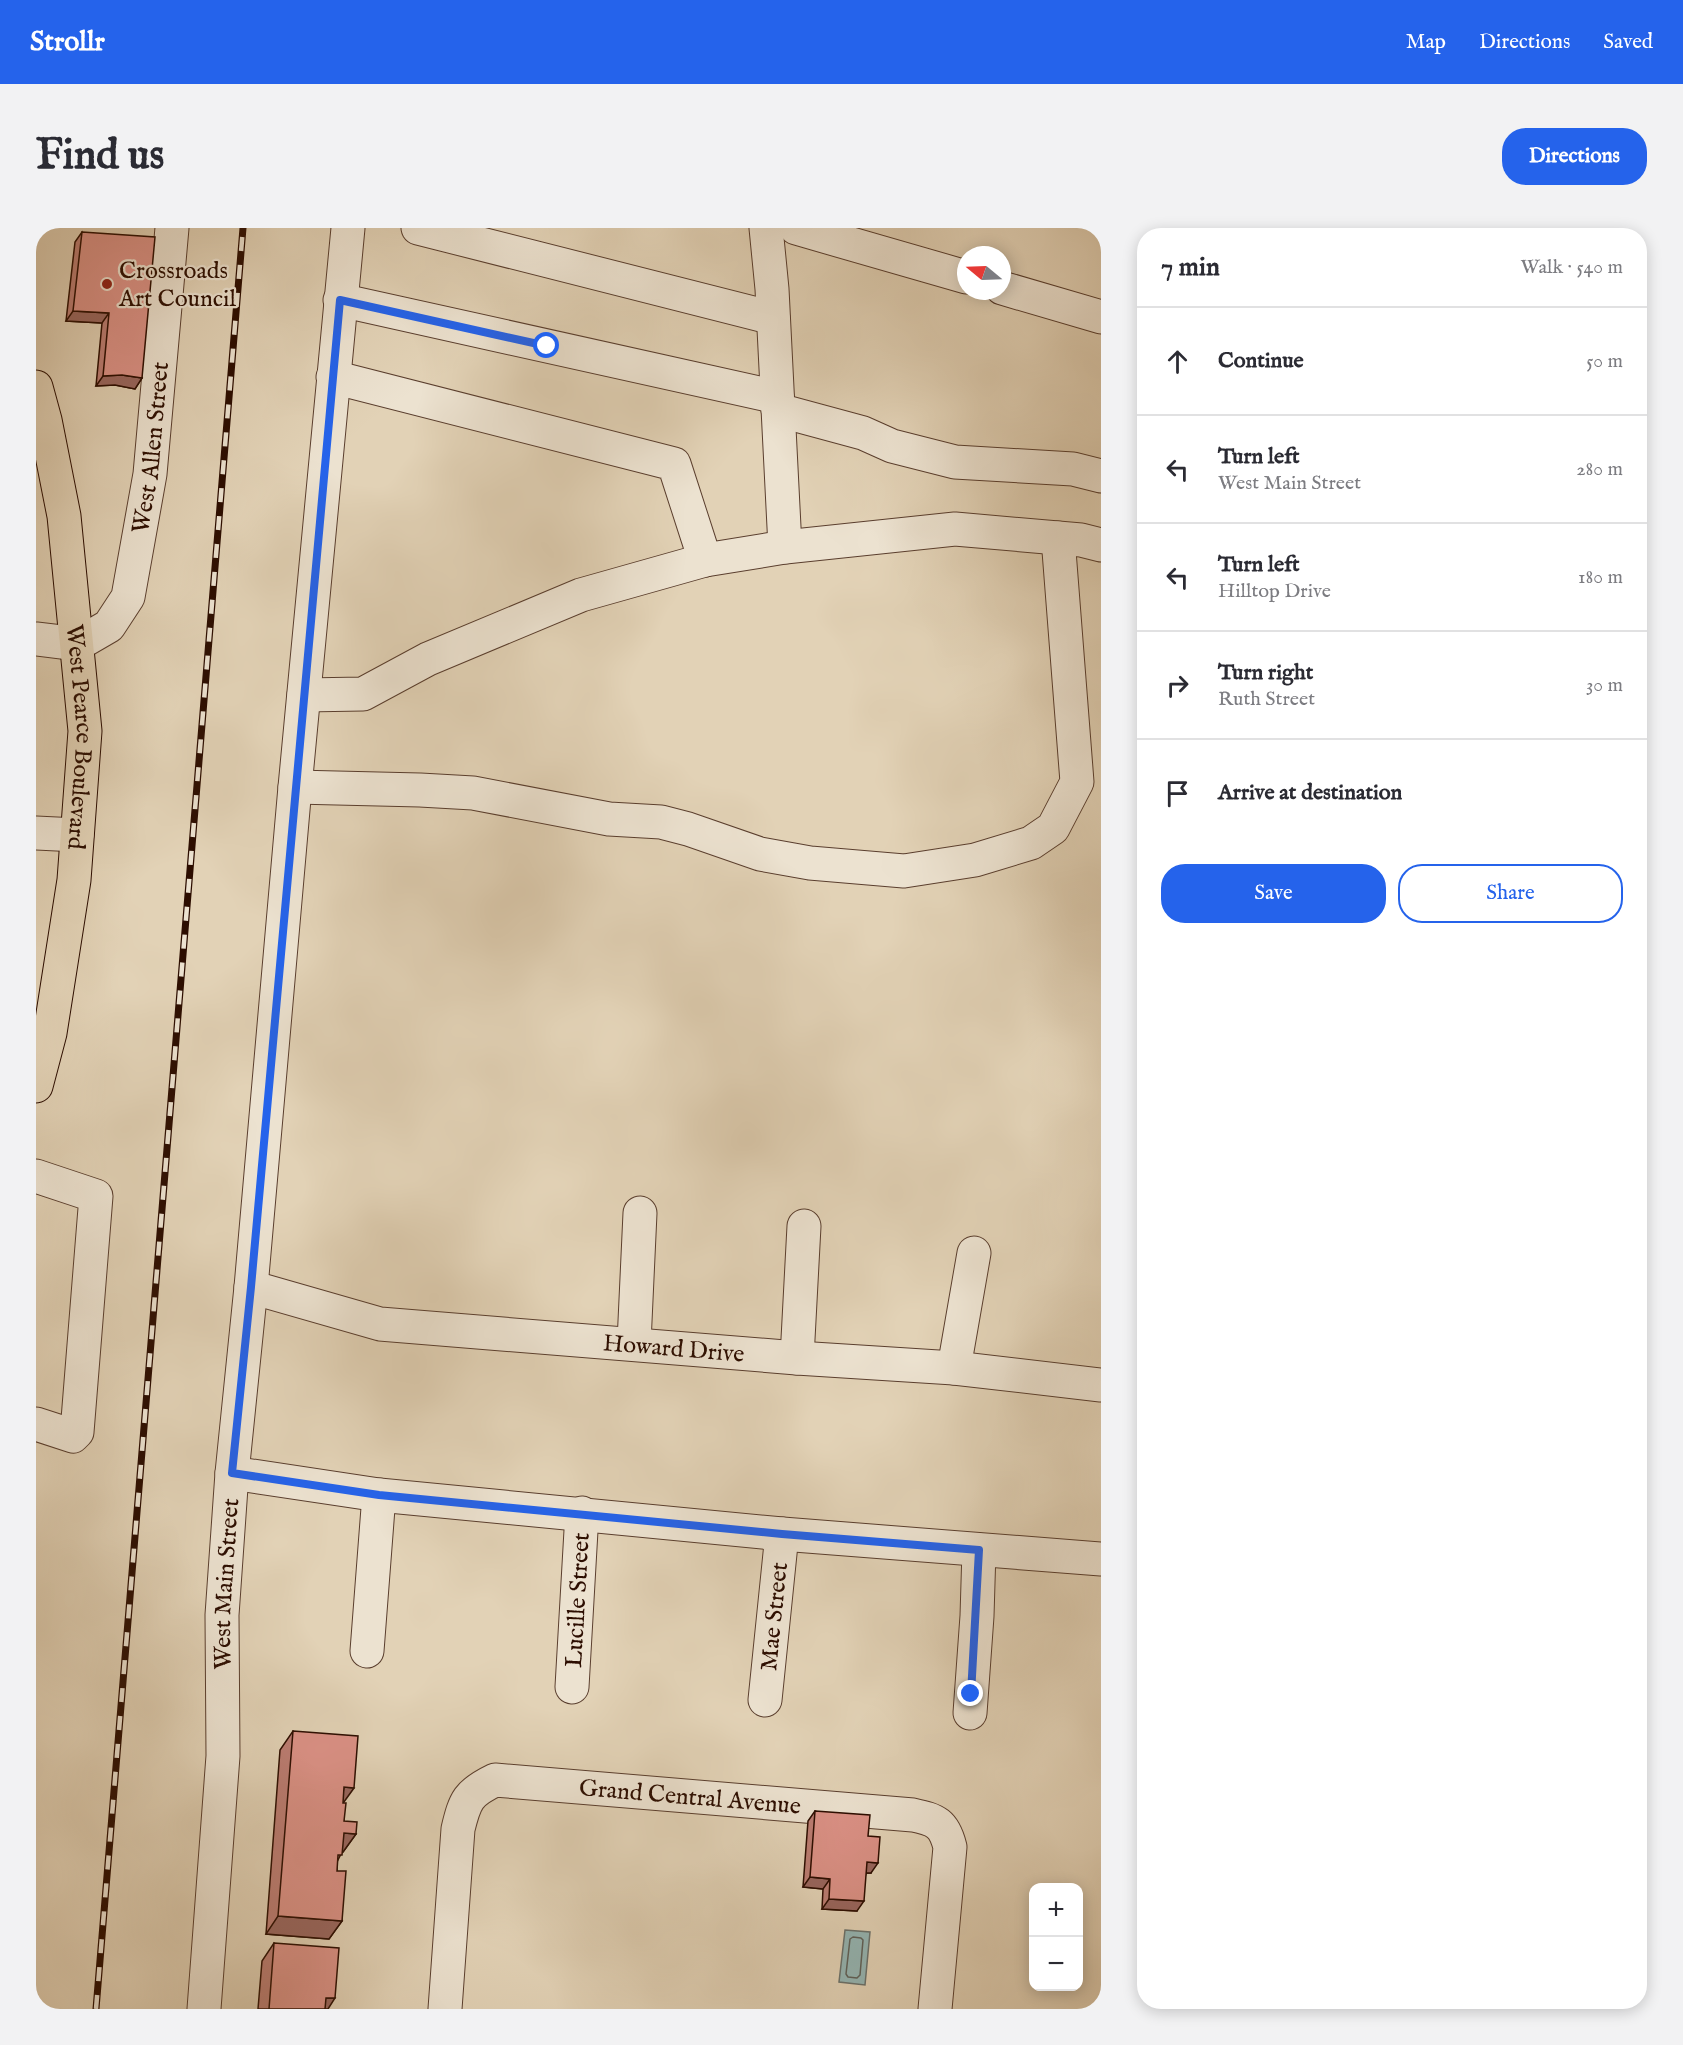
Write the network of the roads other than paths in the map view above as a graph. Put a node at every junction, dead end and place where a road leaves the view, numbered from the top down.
1 (172, 228) edge
2 (348, 228) edge
3 (418, 228) edge
4 (766, 228) edge
5 (796, 228) edge
6 (957, 275) edge
7 (1011, 291) edge
8 (340, 300) junction
9 (1101, 317) edge
10 (773, 318) junction
11 (333, 377) junction
12 (36, 387) edge
13 (777, 404) junction
14 (1101, 476) edge
15 (1058, 538) junction
16 (1101, 545) edge
17 (785, 547) junction
18 (705, 560) junction
19 (36, 639) edge
20 (78, 644) junction
21 (304, 695) junction
22 (295, 787) junction
23 (36, 833) edge
24 (77, 835) junction
25 (38, 1070) edge
26 (36, 1176) edge
27 (640, 1214) dead end
28 (804, 1226) dead end
29 (975, 1253) dead end
30 (251, 1287) junction
31 (634, 1343) junction
32 (796, 1358) junction
33 (954, 1368) junction
34 (1101, 1385) edge
35 (36, 1424) edge
36 (232, 1473) junction
37 (379, 1495) junction
38 (582, 1513) junction
39 (782, 1534) junction
40 (979, 1550) junction
41 (1101, 1559) edge
42 (367, 1651) dead end
43 (572, 1687) dead end
44 (765, 1701) dead end
45 (970, 1713) dead end
46 (204, 2009) edge
47 (444, 2009) edge
48 (935, 2009) edge

1 - 20 street, West Allen Street
2 - 8 street, West Main Street
3 - 10 street
4 - 10 street
5 - 6 street
7 - 9 street
8 - 11 street, West Main Street
8 - 13 street
10 - 13 street
11 - 18 street
11 - 21 street, West Main Street
12 - 20 main road, West Pearce Boulevard
13 - 14 street
13 - 17 street
15 - 16 street
15 - 17 street
15 - 22 street
17 - 18 street
18 - 21 street
19 - 20 street
20 - 24 main road, West Pearce Boulevard
21 - 22 street, West Main Street
22 - 30 street, West Main Street
23 - 24 street
24 - 25 main road, West Pearce Boulevard
26 - 35 street
27 - 31 street
28 - 32 street
29 - 33 street
30 - 31 street, Howard Drive
30 - 36 street, West Main Street
31 - 32 street, Howard Drive
32 - 33 street, Howard Drive
33 - 34 street, Howard Drive
36 - 37 street
36 - 46 street, West Main Street
37 - 38 street
37 - 42 street
38 - 39 street
38 - 43 street, Lucille Street
39 - 40 street
39 - 44 street, Mae Street
40 - 41 street
40 - 45 street
47 - 48 street, Grand Central Avenue

